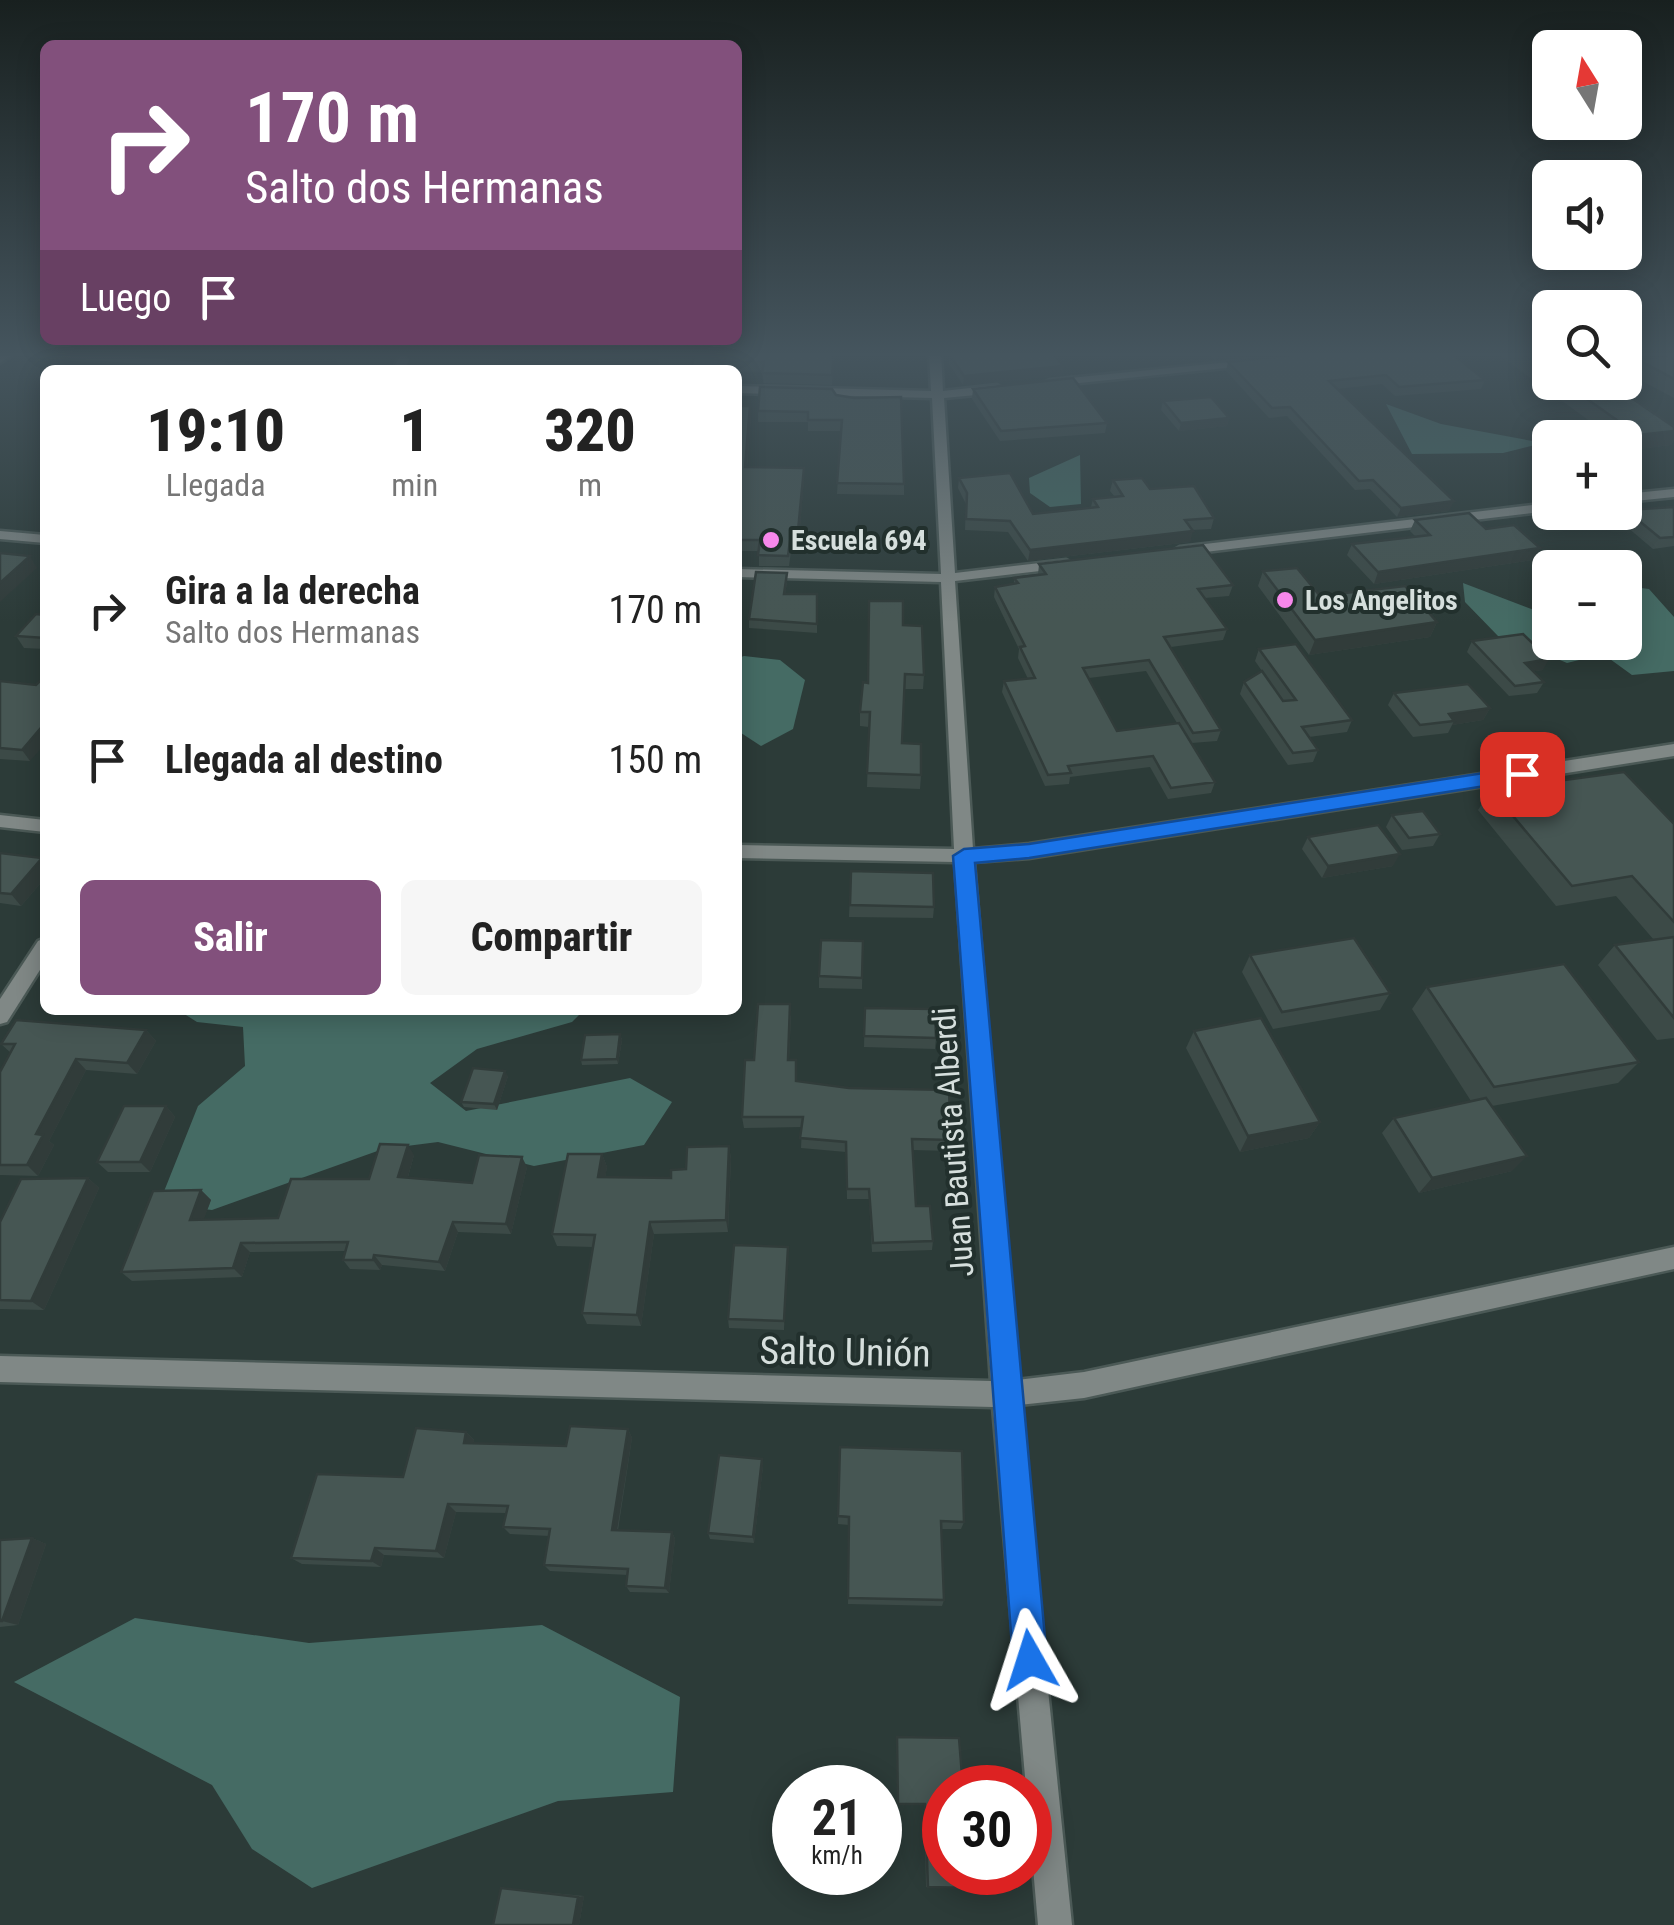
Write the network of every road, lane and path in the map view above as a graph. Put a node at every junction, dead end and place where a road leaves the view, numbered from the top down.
1 (940, 442) edge
2 (1674, 493) edge
3 (1642, 496) edge
4 (1532, 509) edge
5 (0, 535) edge
6 (40, 539) edge
7 (1160, 553) edge
8 (1082, 562) edge
9 (742, 573) edge
10 (945, 578) junction
11 (1674, 750) edge
12 (0, 821) edge
13 (40, 825) edge
14 (742, 852) edge
15 (964, 856) junction
16 (40, 954) edge
17 (0, 1016) edge
18 (1674, 1258) edge
19 (0, 1369) edge
20 (1006, 1394) junction
21 (1055, 1925) edge

1 - 10 street, Juan Bautista Alberdi
2 - 3 street
4 - 7 street
5 - 6 street
8 - 10 street
9 - 10 street
10 - 15 street, Juan Bautista Alberdi
11 - 15 street
12 - 13 street
14 - 15 street
15 - 20 street, Juan Bautista Alberdi
16 - 17 street
18 - 20 street, Salto Unión
19 - 20 street, Salto Unión
20 - 21 street, Juan Bautista Alberdi

